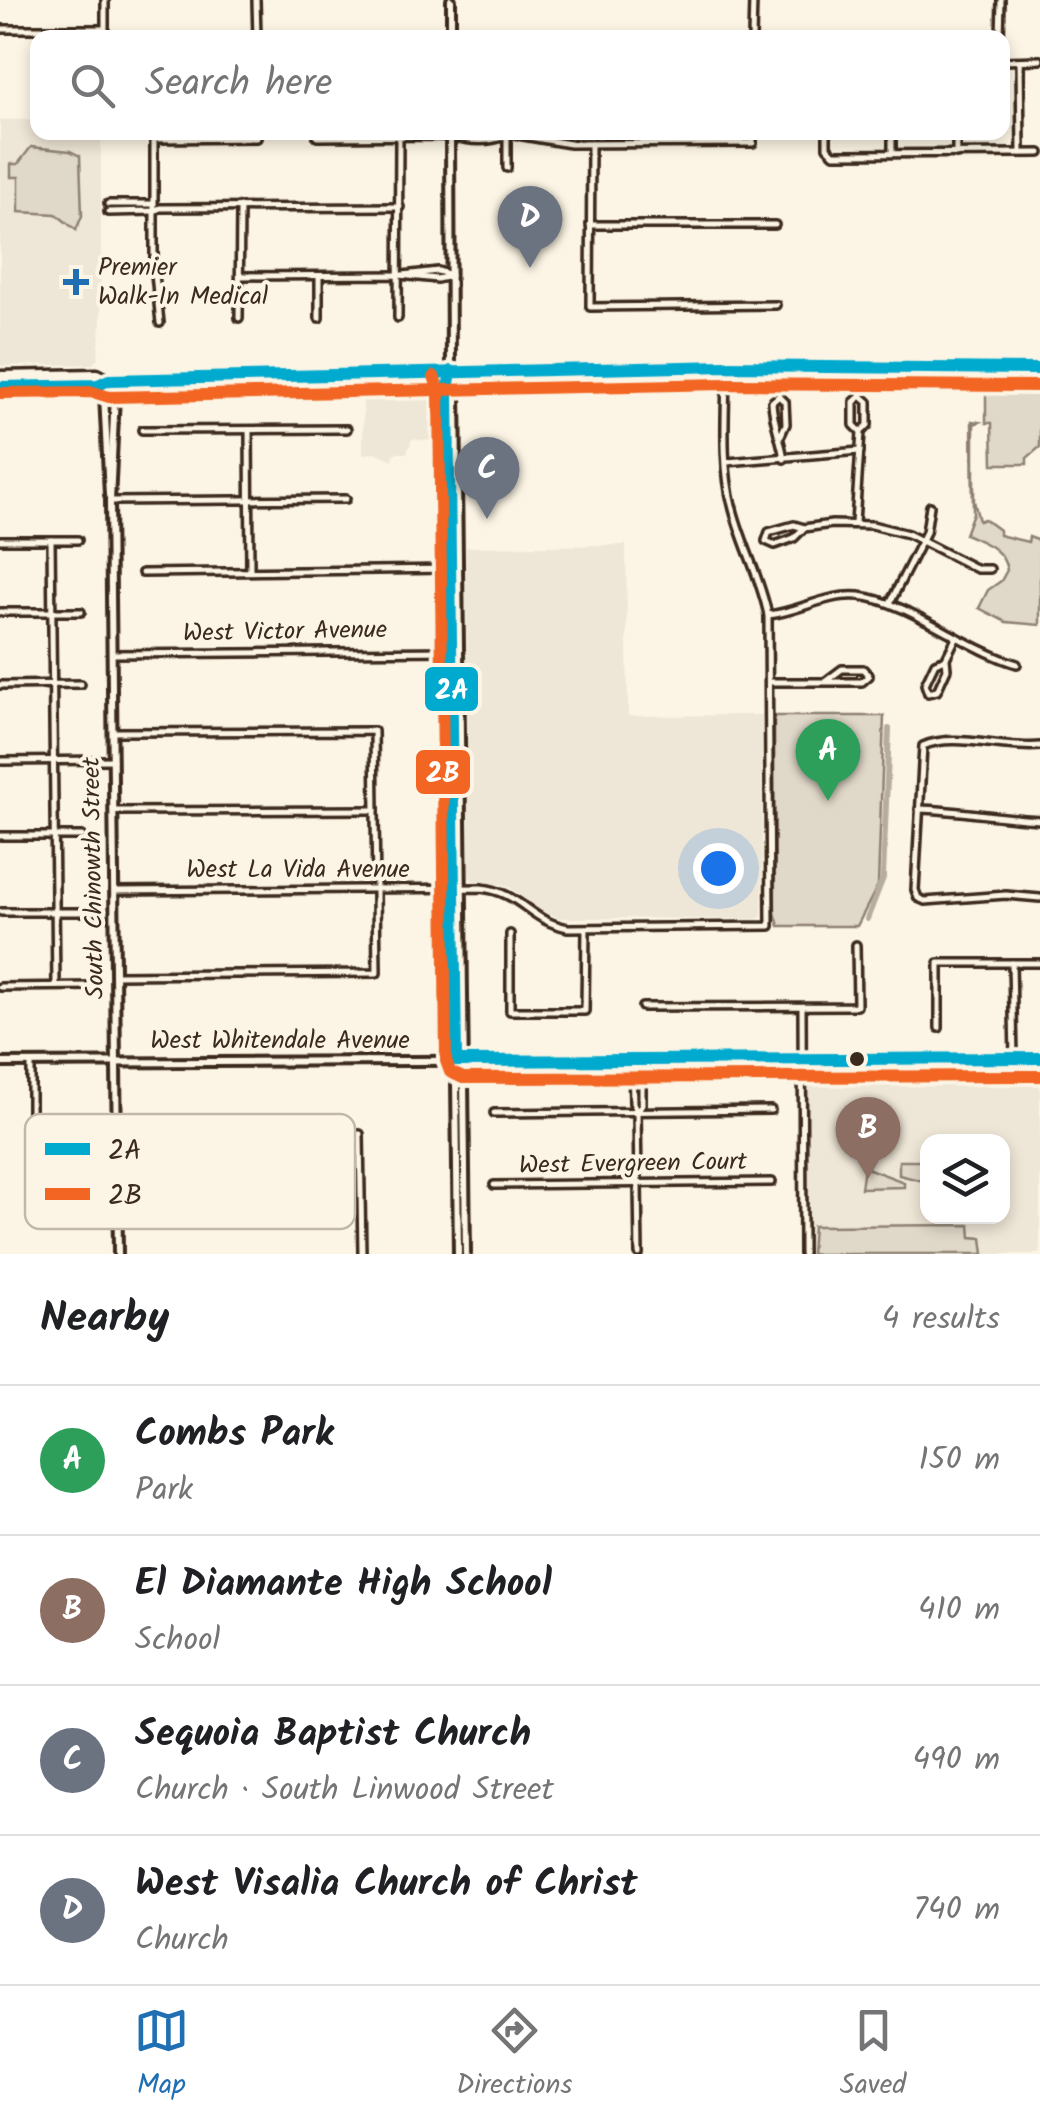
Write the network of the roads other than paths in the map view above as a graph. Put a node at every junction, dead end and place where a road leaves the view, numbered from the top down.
1 (105, 0) edge
2 (256, 0) edge
3 (451, 0) edge
4 (752, 0) edge
5 (1000, 0) edge
6 (0, 30) edge
7 (256, 30) edge
8 (451, 30) edge
9 (752, 30) edge
10 (1000, 30) edge
11 (1010, 60) edge
12 (1020, 60) junction
13 (1040, 60) edge
14 (154, 140) edge
15 (400, 140) edge
16 (450, 140) edge
17 (463, 140) edge
18 (497, 140) edge
19 (505, 140) edge
20 (544, 140) edge
21 (753, 140) edge
22 (828, 140) edge
23 (892, 140) edge
24 (956, 140) edge
25 (591, 144) junction
26 (892, 153) junction
27 (1021, 153) junction
28 (1040, 153) edge
29 (956, 154) junction
30 (507, 168) dead end
31 (108, 204) dead end
32 (240, 207) junction
33 (400, 207) junction
34 (156, 208) junction
35 (108, 212) dead end
36 (590, 225) junction
37 (774, 225) dead end
38 (452, 275) junction
39 (240, 276) junction
40 (319, 276) junction
41 (400, 276) junction
42 (776, 306) dead end
43 (239, 318) dead end
44 (318, 318) dead end
45 (398, 318) dead end
46 (160, 324) dead end
47 (726, 366) junction
48 (1040, 369) edge
49 (452, 371) junction
50 (0, 376) edge
51 (109, 380) junction
52 (0, 388) edge
53 (347, 429) dead end
54 (142, 430) dead end
55 (249, 430) junction
56 (861, 432) junction
57 (780, 435) junction
58 (860, 452) junction
59 (784, 459) junction
60 (727, 462) junction
61 (346, 499) dead end
62 (250, 500) junction
63 (110, 501) junction
64 (930, 506) dead end
65 (855, 523) junction
66 (804, 528) junction
67 (0, 540) edge
68 (52, 540) junction
69 (78, 540) dead end
70 (922, 541) junction
71 (990, 569) dead end
72 (451, 570) junction
73 (250, 571) junction
74 (142, 573) dead end
75 (890, 604) junction
76 (0, 612) edge
77 (52, 612) junction
78 (81, 612) dead end
79 (458, 612) junction
80 (768, 615) junction
81 (956, 638) junction
82 (456, 651) junction
83 (112, 654) junction
84 (946, 659) junction
85 (1017, 664) dead end
86 (826, 681) junction
87 (769, 682) junction
88 (81, 684) dead end
89 (0, 685) edge
90 (52, 685) junction
91 (453, 726) junction
92 (113, 732) junction
93 (1040, 746) edge
94 (53, 760) junction
95 (113, 760) junction
96 (2, 761) edge
97 (461, 787) junction
98 (918, 809) junction
99 (375, 810) junction
100 (114, 811) junction
101 (1040, 820) edge
102 (0, 836) edge
103 (54, 836) junction
104 (82, 836) dead end
105 (376, 889) junction
106 (458, 889) junction
107 (114, 891) junction
108 (1040, 898) edge
109 (1, 912) edge
110 (54, 912) junction
111 (93, 912) dead end
112 (586, 928) junction
113 (510, 934) dead end
114 (856, 945) dead end
115 (1012, 963) junction
116 (1040, 963) edge
117 (115, 975) junction
118 (56, 986) junction
119 (93, 986) dead end
120 (0, 987) edge
121 (802, 1006) junction
122 (642, 1007) dead end
123 (939, 1028) dead end
124 (1014, 1058) junction
125 (1040, 1058) edge
126 (802, 1059) junction
127 (637, 1060) junction
128 (460, 1061) junction
129 (116, 1062) junction
130 (0, 1063) edge
131 (31, 1063) junction
132 (772, 1110) dead end
133 (637, 1111) junction
134 (494, 1113) dead end
135 (31, 1114) edge
136 (117, 1114) edge
137 (355, 1134) edge
138 (772, 1182) dead end
139 (638, 1184) junction
140 (494, 1185) dead end
141 (362, 1254) edge
142 (458, 1254) edge
143 (466, 1254) edge
144 (639, 1254) edge
145 (803, 1254) edge

1 - 6 street
2 - 7 street
3 - 8 street
4 - 9 street
5 - 10 street
11 - 12 street
12 - 13 street
12 - 27 street
14 - 34 street
15 - 33 street
16 - 38 street
17 - 18 street
19 - 30 street
20 - 25 street
21 - 25 street
22 - 26 street
23 - 26 street
24 - 29 street
25 - 36 street
26 - 29 street
27 - 28 street
27 - 29 street
31 - 34 street
32 - 33 street
32 - 34 street
32 - 39 street
33 - 41 street
34 - 35 street
34 - 46 street
36 - 37 street
36 - 42 street
38 - 41 street
38 - 49 street
39 - 40 street
39 - 43 street
40 - 41 street
40 - 44 street
41 - 45 street
47 - 48 main road
47 - 49 main road
47 - 60 street
49 - 51 main road
49 - 72 street
49 - 79 street
50 - 51 main road
51 - 52 main road
51 - 63 street, South Chinowth Street
53 - 55 street
54 - 55 street
55 - 62 street
56 - 56 street
56 - 58 street
57 - 57 street
57 - 59 street
58 - 59 street
58 - 65 street
59 - 60 street
60 - 80 street
61 - 62 street
62 - 63 street
62 - 73 street
63 - 83 street, South Chinowth Street
64 - 70 street
65 - 66 street
65 - 70 street
66 - 66 street
67 - 68 street
68 - 69 street
68 - 77 street
70 - 71 street
70 - 75 street
72 - 73 street
72 - 79 street
72 - 82 street
73 - 74 street
75 - 80 street
75 - 81 street
76 - 77 street
77 - 78 street
77 - 90 street
79 - 82 street
80 - 87 street
81 - 84 street
81 - 85 street
82 - 83 street, West Victor Avenue
82 - 91 street
82 - 97 street
83 - 92 street, South Chinowth Street
84 - 84 street
86 - 86 street
86 - 87 street
87 - 112 street, West La Vida Avenue
88 - 90 street
89 - 90 street
90 - 94 street
91 - 97 street
91 - 106 street
92 - 95 street, South Chinowth Street
92 - 99 street
93 - 98 street
94 - 95 street
94 - 96 street
94 - 103 street
95 - 100 street, South Chinowth Street
97 - 106 street
98 - 101 street
98 - 108 street
99 - 100 street
99 - 105 street
100 - 107 street, South Chinowth Street
102 - 103 street
103 - 104 street
103 - 110 street
105 - 106 street, West La Vida Avenue
105 - 107 street, West La Vida Avenue
105 - 117 street
106 - 112 street, West La Vida Avenue
106 - 128 street
107 - 117 street, South Chinowth Street
109 - 110 street
110 - 111 street
110 - 118 street
112 - 113 street
114 - 121 street
115 - 116 street
115 - 123 street
115 - 124 street
117 - 129 street, South Chinowth Street
118 - 119 street
118 - 120 street
121 - 122 street
121 - 126 street
124 - 125 street, West Whitendale Avenue
124 - 126 street, West Whitendale Avenue
126 - 127 street, West Whitendale Avenue
126 - 145 street
127 - 128 street, West Whitendale Avenue
127 - 133 street
128 - 129 street, West Whitendale Avenue
128 - 142 street
128 - 143 street
129 - 131 street, West Whitendale Avenue
129 - 136 street, South Chinowth Street
130 - 131 street, West Whitendale Avenue
131 - 135 street
132 - 133 street
133 - 134 street
133 - 139 street
137 - 141 street
138 - 139 street, West Evergreen Court
139 - 140 street, West Evergreen Court
139 - 144 street

